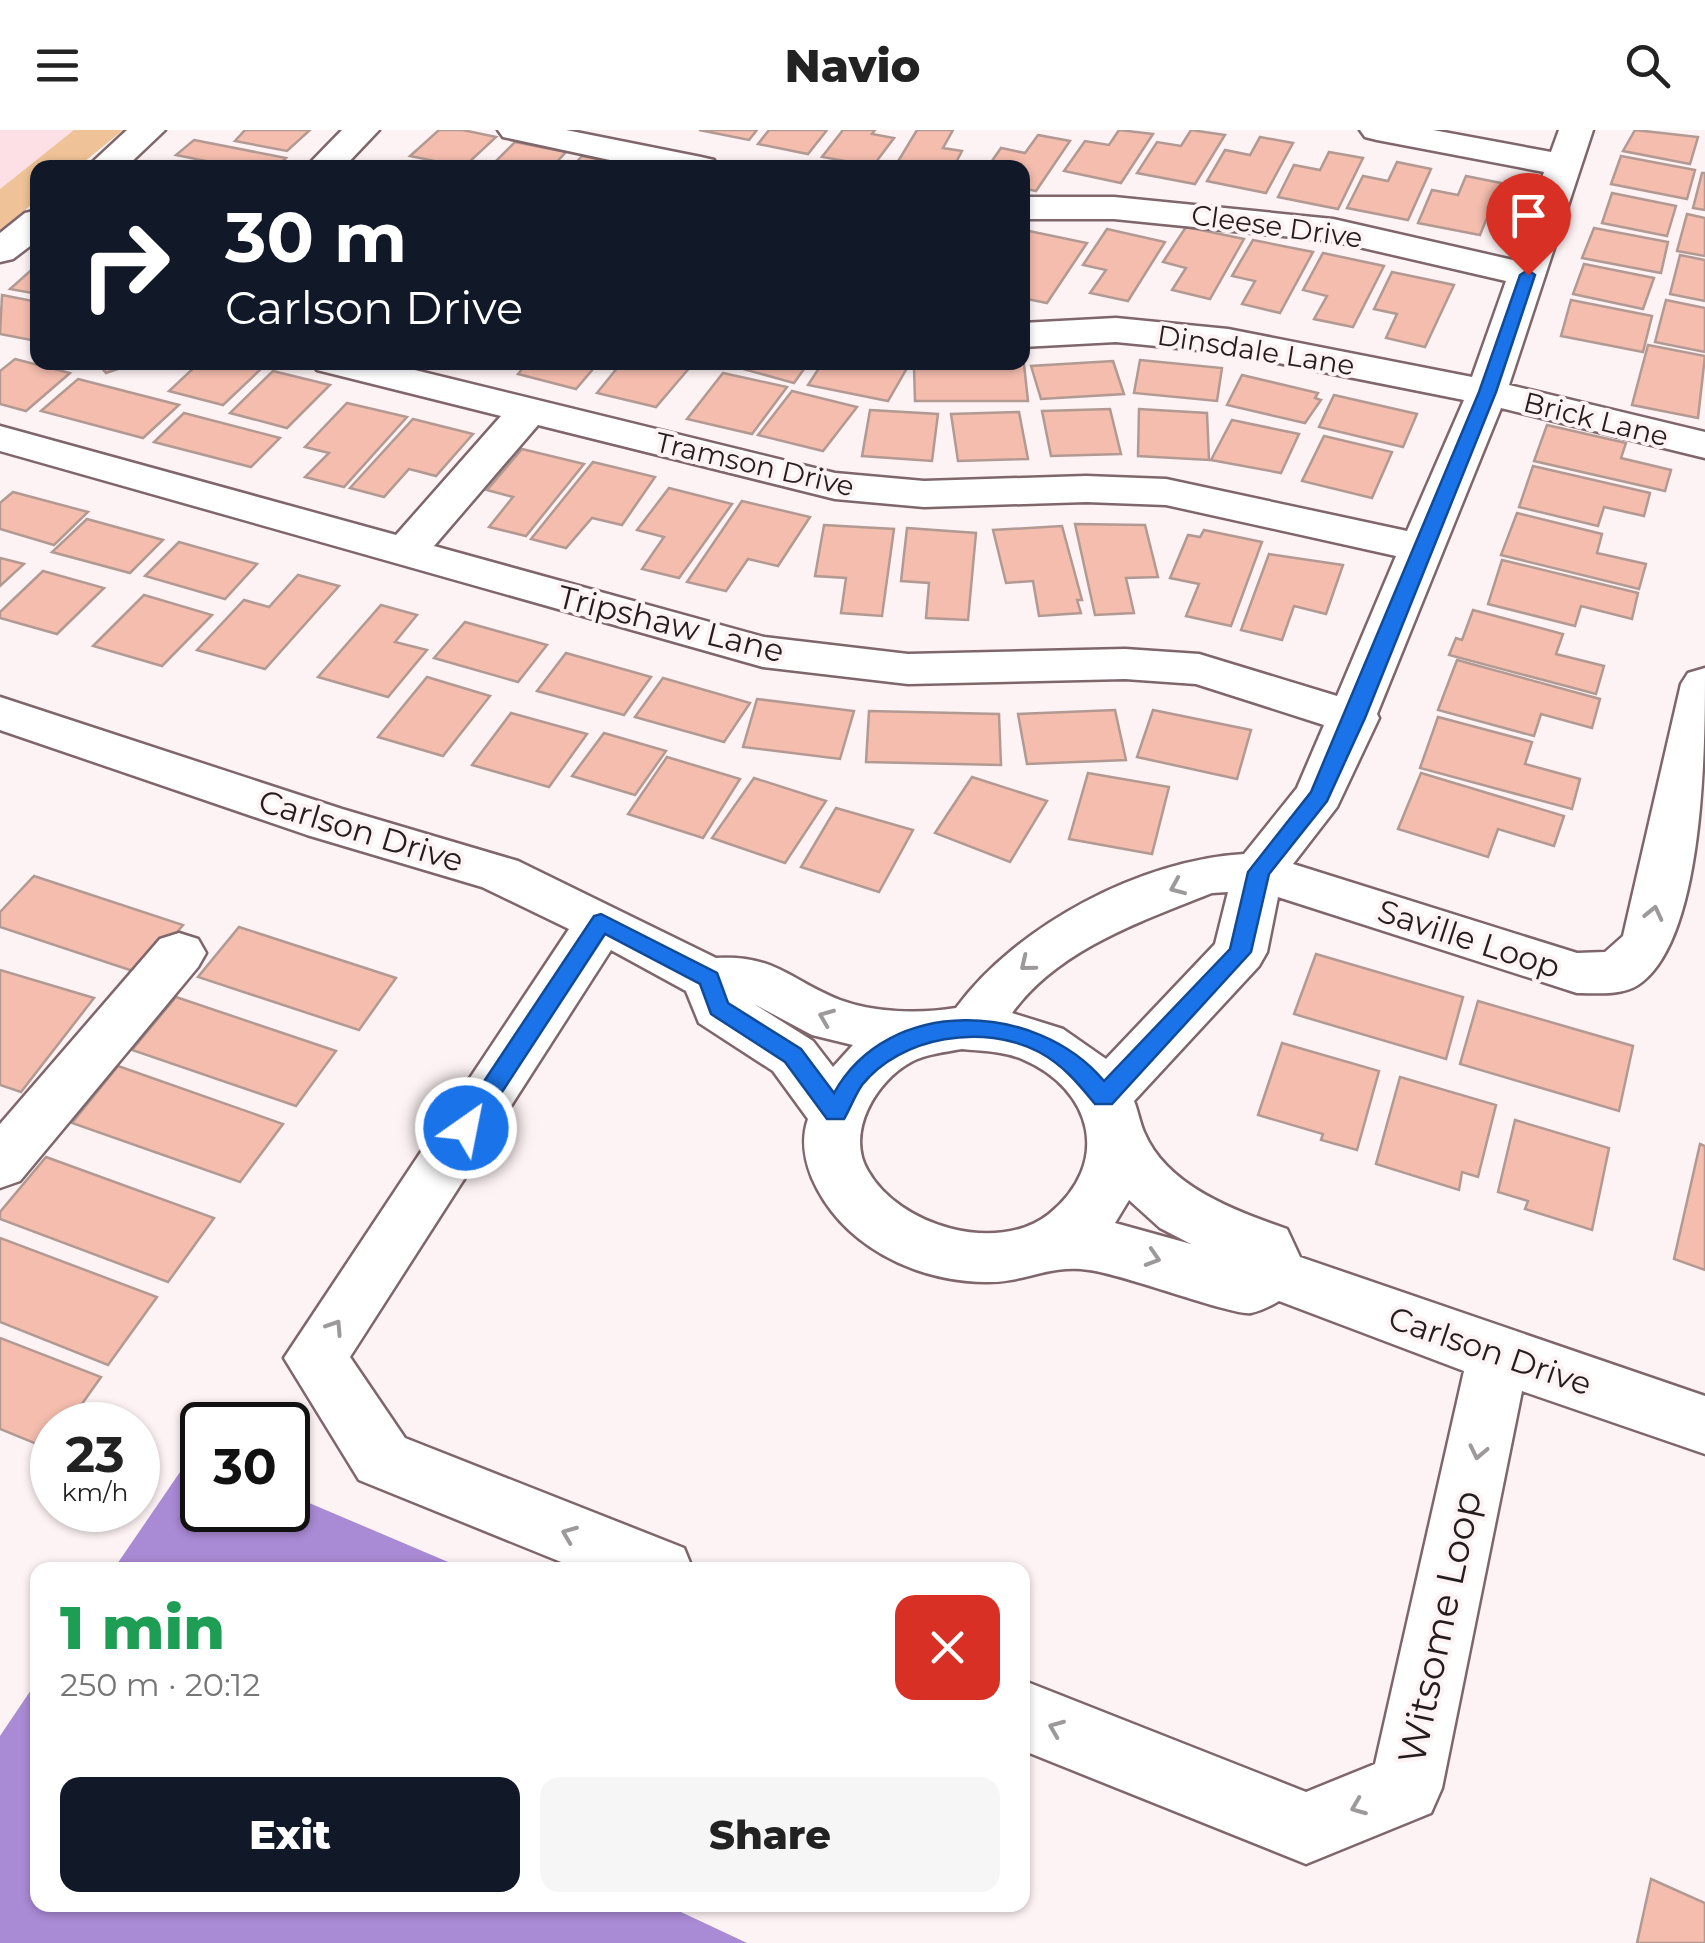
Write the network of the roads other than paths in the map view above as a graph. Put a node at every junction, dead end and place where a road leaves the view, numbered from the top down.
1 (148, 130) edge
2 (362, 130) edge
3 (516, 130) edge
4 (1377, 130) edge
5 (1570, 148) edge
6 (112, 160) edge
7 (330, 160) edge
8 (662, 160) edge
9 (1030, 208) edge
10 (30, 227) edge
11 (0, 251) edge
12 (1528, 275) junction
13 (1030, 334) edge
14 (363, 370) edge
15 (1487, 392) junction
16 (528, 411) junction
17 (0, 438) edge
18 (1705, 445) edge
19 (1421, 548) junction
20 (404, 553) junction
21 (1705, 684) edge
22 (0, 713) edge
23 (1355, 718) junction
24 (1258, 872) junction
25 (601, 922) junction
26 (179, 952) dead end
27 (709, 979) junction
28 (946, 1032) junction
29 (836, 1113) junction
30 (1111, 1120) junction
31 (9, 1139) edge
32 (1058, 1240) junction
33 (1276, 1274) junction
34 (1498, 1356) junction
35 (1705, 1425) edge
36 (640, 1562) edge
37 (1030, 1718) edge

1 - 6 street
2 - 7 street
3 - 8 street
4 - 5 street
5 - 12 street
9 - 12 street, Cleese Drive
10 - 11 street
12 - 15 street
13 - 15 street, Dinsdale Lane
14 - 16 street, Tramson Drive
15 - 18 street, Brick Lane
15 - 19 street
16 - 19 street, Tramson Drive
16 - 20 street
17 - 20 street, Tripshaw Lane
19 - 23 street
20 - 23 street, Tripshaw Lane
24 -> 21 street, Saville Loop
22 - 25 street, Carlson Drive
23 - 24 street
24 -> 28 street
24 - 30 street
25 - 27 street, Carlson Drive
36 -> 25 street
26 - 31 street
28 -> 27 street, Carlson Drive
27 - 29 street, Carlson Drive
28 - 29 street
28 - 30 street
29 - 32 street
30 - 32 street
30 - 33 street, Carlson Drive
32 -> 33 street
33 - 34 street, Carlson Drive
34 - 35 street, Carlson Drive
34 -> 37 street, Witsome Loop

